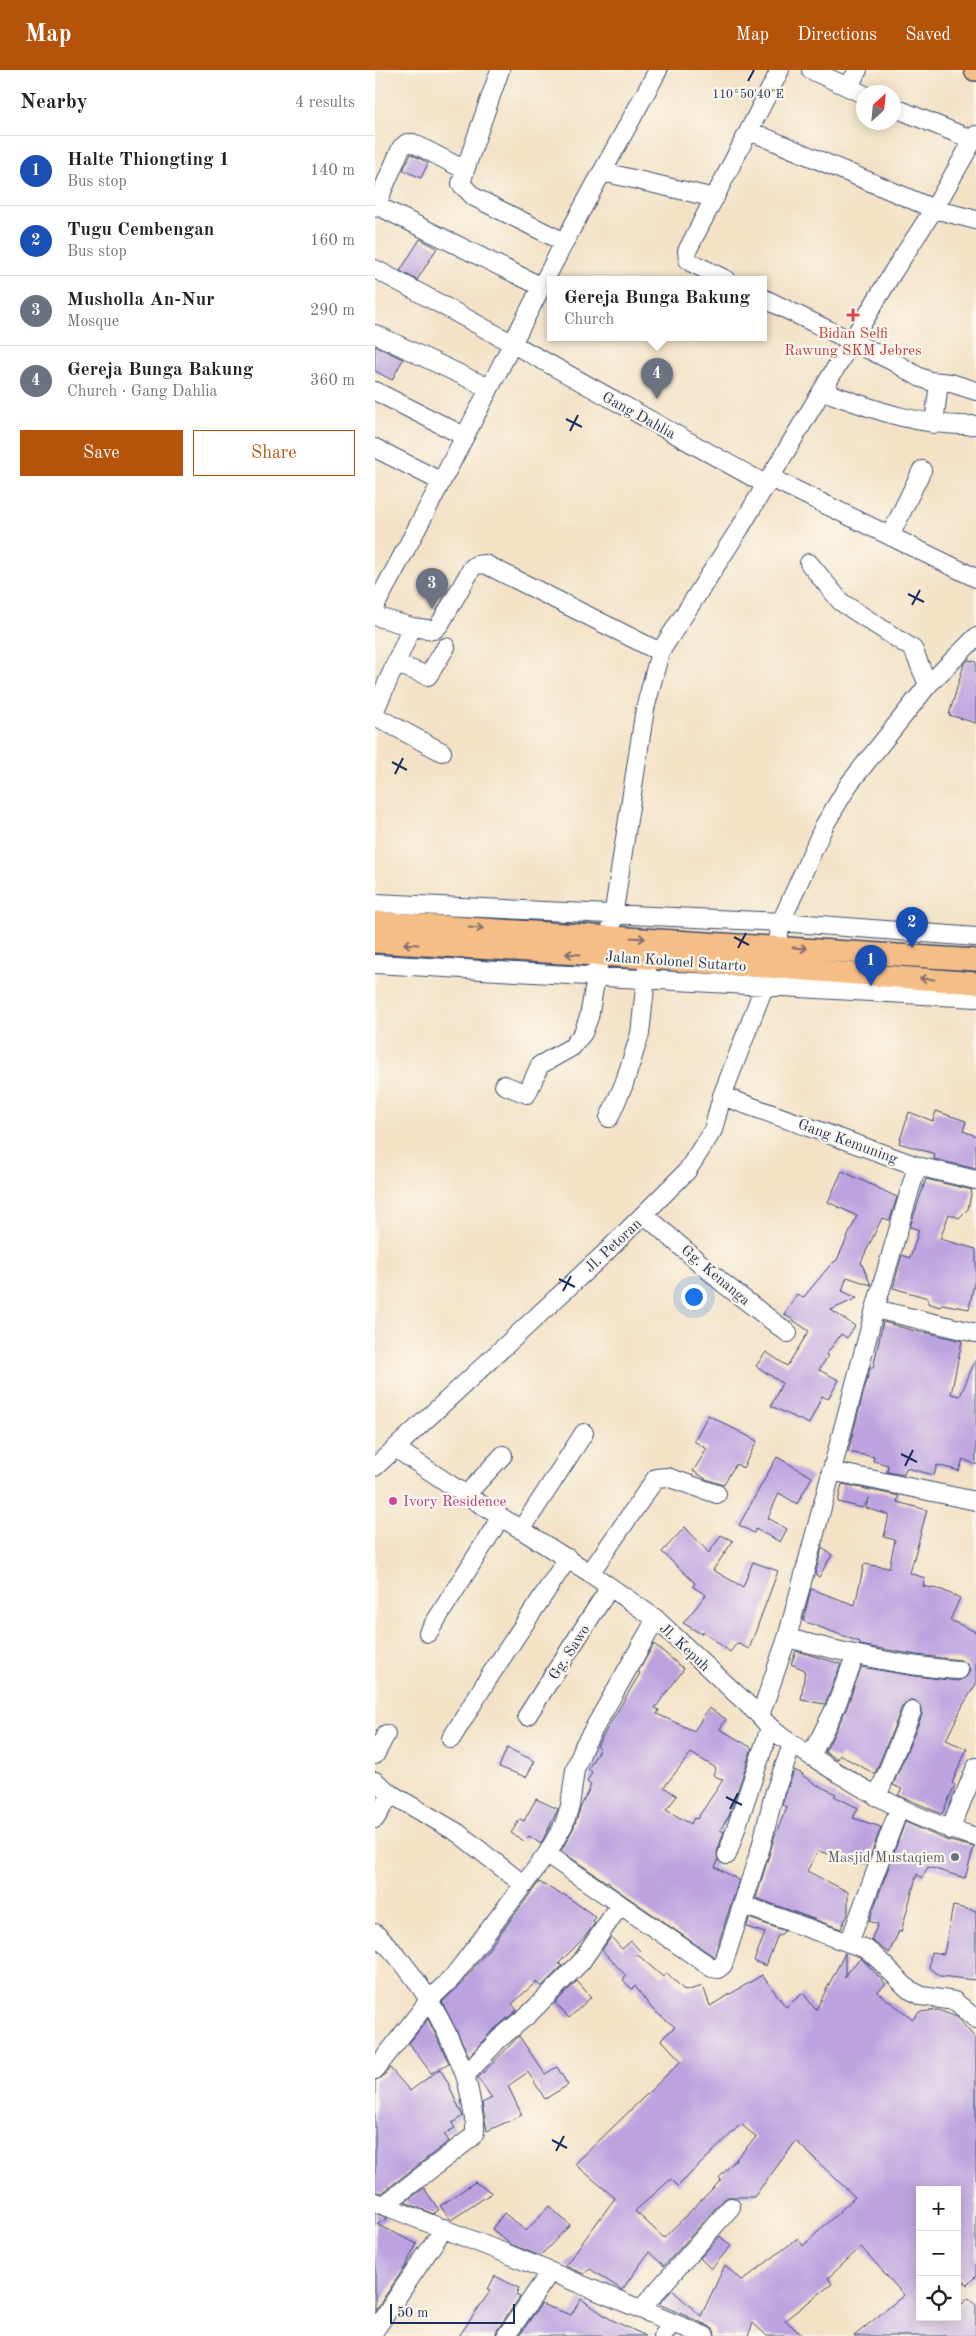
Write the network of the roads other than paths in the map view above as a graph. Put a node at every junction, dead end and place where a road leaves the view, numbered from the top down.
1 (501, 70) edge
2 (658, 70) edge
3 (779, 70) edge
4 (811, 70) edge
5 (858, 70) edge
6 (857, 85) edge
7 (856, 91) edge
8 (901, 109) edge
9 (750, 131) junction
10 (974, 138) edge
11 (465, 170) junction
12 (603, 172) junction
13 (715, 198) junction
14 (376, 206) edge
15 (934, 209) junction
16 (976, 220) edge
17 (564, 242) junction
18 (375, 269) edge
19 (547, 276) edge
20 (718, 276) edge
21 (547, 277) edge
22 (542, 287) junction
23 (767, 300) edge
24 (375, 334) edge
25 (853, 341) junction
26 (513, 342) junction
27 (939, 382) junction
28 (489, 388) junction
29 (375, 391) edge
30 (823, 391) junction
31 (976, 391) edge
32 (934, 424) junction
33 (976, 425) edge
34 (464, 436) junction
35 (375, 448) edge
36 (922, 470) dead end
37 (440, 481) junction
38 (769, 482) junction
39 (890, 536) junction
40 (809, 563) dead end
41 (976, 578) edge
42 (375, 606) edge
43 (375, 616) edge
44 (412, 627) junction
45 (976, 637) edge
46 (446, 647) dead end
47 (660, 652) junction
48 (397, 664) junction
49 (928, 685) junction
50 (375, 710) edge
51 (375, 716) edge
52 (442, 752) dead end
53 (375, 904) edge
54 (375, 922) edge
55 (781, 922) junction
56 (612, 926) junction
57 (976, 937) edge
58 (375, 942) edge
59 (777, 947) junction
60 (599, 955) junction
61 (976, 960) edge
62 (375, 964) edge
63 (647, 968) junction
64 (597, 976) junction
65 (765, 977) junction
66 (976, 983) edge
67 (954, 989) junction
68 (976, 998) edge
69 (504, 1085) dead end
70 (722, 1096) junction
71 (609, 1118) dead end
72 (917, 1166) junction
73 (976, 1180) edge
74 (645, 1215) junction
75 (875, 1309) junction
76 (788, 1333) dead end
77 (976, 1334) edge
78 (584, 1432) dead end
79 (395, 1448) junction
80 (503, 1455) dead end
81 (375, 1467) edge
82 (831, 1471) junction
83 (717, 1494) dead end
84 (465, 1495) junction
85 (976, 1501) edge
86 (501, 1517) junction
87 (521, 1530) junction
88 (568, 1558) junction
89 (590, 1573) junction
90 (611, 1587) junction
91 (656, 1619) junction
92 (428, 1632) dead end
93 (787, 1638) junction
94 (851, 1667) dead end
95 (959, 1670) dead end
96 (912, 1711) dead end
97 (527, 1716) dead end
98 (765, 1722) junction
99 (386, 1734) dead end
100 (451, 1739) dead end
101 (793, 1746) junction
102 (375, 1755) edge
103 (811, 1756) junction
104 (976, 1767) edge
105 (375, 1782) edge
106 (391, 1794) junction
107 (877, 1797) junction
108 (899, 1809) junction
109 (375, 1819) edge
110 (950, 1830) junction
111 (976, 1837) edge
112 (547, 1854) junction
113 (727, 1855) dead end
114 (524, 1885) junction
115 (620, 1905) junction
116 (743, 1905) junction
117 (375, 1933) edge
118 (849, 1943) junction
119 (430, 1999) junction
120 (976, 2019) edge
121 (375, 2070) edge
122 (465, 2076) junction
123 (379, 2203) edge
124 (731, 2207) dead end
125 (444, 2228) junction
126 (550, 2272) junction
127 (641, 2309) junction
128 (375, 2330) edge
129 (668, 2330) edge
130 (506, 2336) edge
131 (705, 2336) edge

1 - 11 street
2 - 12 street
3 - 9 street
4 - 7 street
5 - 6 street
8 - 10 street
9 - 13 street
9 - 15 street
10 - 15 street
11 - 14 street
11 - 17 street
12 - 13 street
12 - 17 street
13 - 20 street
14 - 22 street
15 - 16 street
15 - 25 street
17 - 19 street
18 - 26 street, Gang Dahlia
21 - 22 street
22 - 26 street
23 - 25 street
24 - 28 street
25 - 27 street
25 - 30 street
26 - 28 street
26 - 38 street, Gang Dahlia
27 - 31 street
27 - 32 street
28 - 34 street
29 - 34 street
30 - 32 street
30 - 38 street
32 - 33 street
34 - 37 street
35 - 37 street
36 - 39 street
37 - 42 street
38 - 39 street, Gang Dahlia
38 - 47 street
39 - 41 street, Gang Dahlia
40 - 49 street
43 - 44 street
44 - 47 street
44 - 48 street
45 - 49 street
46 - 48 street
47 - 56 street
48 - 50 street
49 - 55 street
51 - 52 street
53 - 56 street
54 -> 56 main road, Jalan Kolonel Sutarto
55 - 56 street
55 - 57 street
55 - 59 street
56 -> 59 main road, Jalan Kolonel Sutarto
60 -> 58 main road, Jalan Kolonel Sutarto
59 -> 61 main road, Jalan Kolonel Sutarto
60 - 63 main road, Jalan Kolonel Sutarto
60 - 64 street
62 - 64 street
63 - 64 street
63 - 65 main road, Jalan Kolonel Sutarto
63 - 71 street
64 - 69 street
65 - 67 main road, Jalan Kolonel Sutarto
65 - 70 street, Jl. Petoran
66 - 67 main road, Jalan Kolonel Sutarto
67 - 68 street
70 - 72 street, Gang Kemuning
70 - 74 street, Jl. Petoran
72 - 73 street, Gang Kemuning
72 - 75 street
74 - 76 street, Gg. Kenanga
74 - 79 street, Jl. Petoran
75 - 77 street
75 - 82 street
78 - 87 street
79 - 81 street, Jl. Petoran
79 - 84 street, Jl. Kepuh
80 - 84 street
82 - 85 street
82 - 93 street
83 - 89 street
84 - 86 street, Jl. Kepuh
86 - 87 street, Jl. Kepuh
86 - 92 street
87 - 88 street, Jl. Kepuh
88 - 89 street, Jl. Kepuh
88 - 100 street
89 - 90 street, Jl. Kepuh
90 - 91 street, Jl. Kepuh
90 - 97 street, Gg. Sawo
91 - 98 street, Jl. Kepuh
91 - 112 street
93 - 95 street
93 - 98 street
94 - 103 street
96 - 107 street
98 - 101 street, Jl. Kepuh
98 - 113 street
99 - 102 street
101 - 103 street, Jl. Kepuh
101 - 116 street
103 - 107 street, Jl. Kepuh
104 - 110 street
105 - 106 street
106 - 109 street
106 - 114 street
107 - 108 street, Jl. Kepuh
108 - 110 street, Jl. Kepuh
108 - 118 street
110 - 111 street, Jl. Kepuh
112 - 114 street
112 - 115 street
114 - 119 street
115 - 116 street
115 - 122 street
116 - 118 street
117 - 119 street
118 - 120 street
119 - 121 street
119 - 122 street
122 - 123 street
123 - 125 street
124 - 127 street
125 - 126 street
125 - 128 street
126 - 127 street
126 - 130 street
127 - 129 street
129 - 131 street

